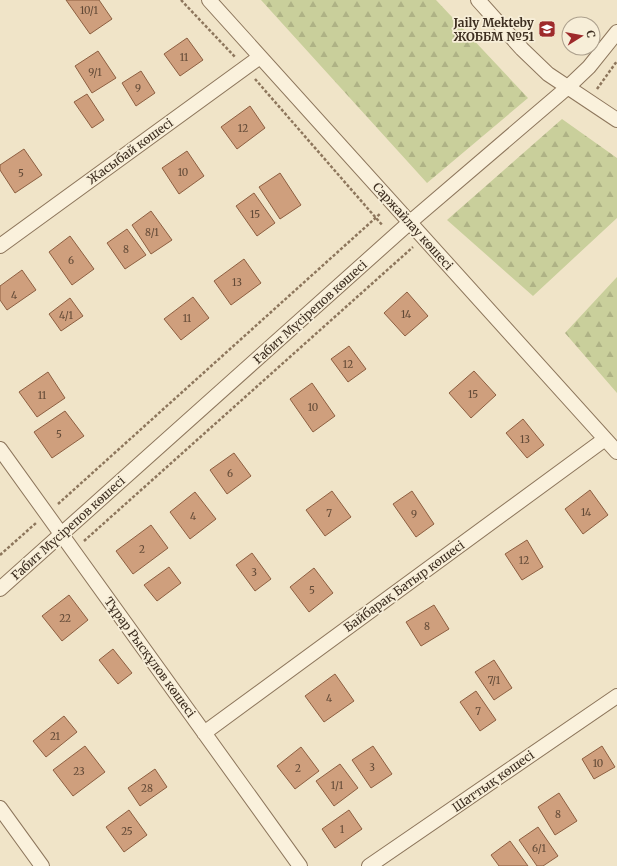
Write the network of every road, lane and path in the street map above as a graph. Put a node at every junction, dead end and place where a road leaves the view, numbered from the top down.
1 (181, 0) edge
2 (209, 0) edge
3 (478, 0) edge
4 (617, 32) edge
5 (260, 57) junction
6 (617, 61) edge
7 (245, 68) junction
8 (568, 87) junction
9 (588, 101) junction
10 (617, 120) edge
11 (392, 203) junction
12 (376, 218) junction
13 (410, 223) junction
14 (393, 237) junction
15 (423, 238) junction
16 (0, 246) edge
17 (605, 439) junction
18 (0, 449) edge
19 (617, 452) edge
20 (47, 514) junction
21 (61, 534) junction
22 (73, 551) junction
23 (0, 555) edge
24 (0, 589) edge
25 (617, 696) edge
26 (204, 732) junction
27 (0, 808) edge
28 (42, 866) edge
29 (300, 866) edge
30 (369, 866) edge

1 - 7 path
2 - 5 street, Саржайлау көшесі
3 - 8 street
4 - 8 street, Ғабит Мүсірепов көшесі
5 - 7 street, Жасыбай көшесі
5 - 11 street, Саржайлау көшесі
6 - 9 path
7 - 12 path
7 - 16 street, Жасыбай көшесі
8 - 9 street
8 - 13 street, Ғабит Мүсірепов көшесі
9 - 10 street
11 - 12 path
11 - 13 street, Саржайлау көшесі
12 - 14 path
12 - 20 path
13 - 14 street, Ғабит Мүсірепов көшесі
13 - 15 street, Саржайлау көшесі
14 - 21 street, Ғабит Мүсірепов көшесі
15 - 17 street, Саржайлау көшесі
15 - 22 path
17 - 19 street, Саржайлау көшесі
17 - 26 street, Байбарақ Батыр көшесі
18 - 20 street, Тұрар Рысқұлов көшесі
20 - 21 street, Тұрар Рысқұлов көшесі
20 - 23 path
21 - 22 street, Тұрар Рысқұлов көшесі
21 - 24 street, Ғабит Мүсірепов көшесі
22 - 26 street, Тұрар Рысқұлов көшесі
25 - 30 street, Шаттық көшесі
26 - 29 street, Тұрар Рысқұлов көшесі
27 - 28 street

